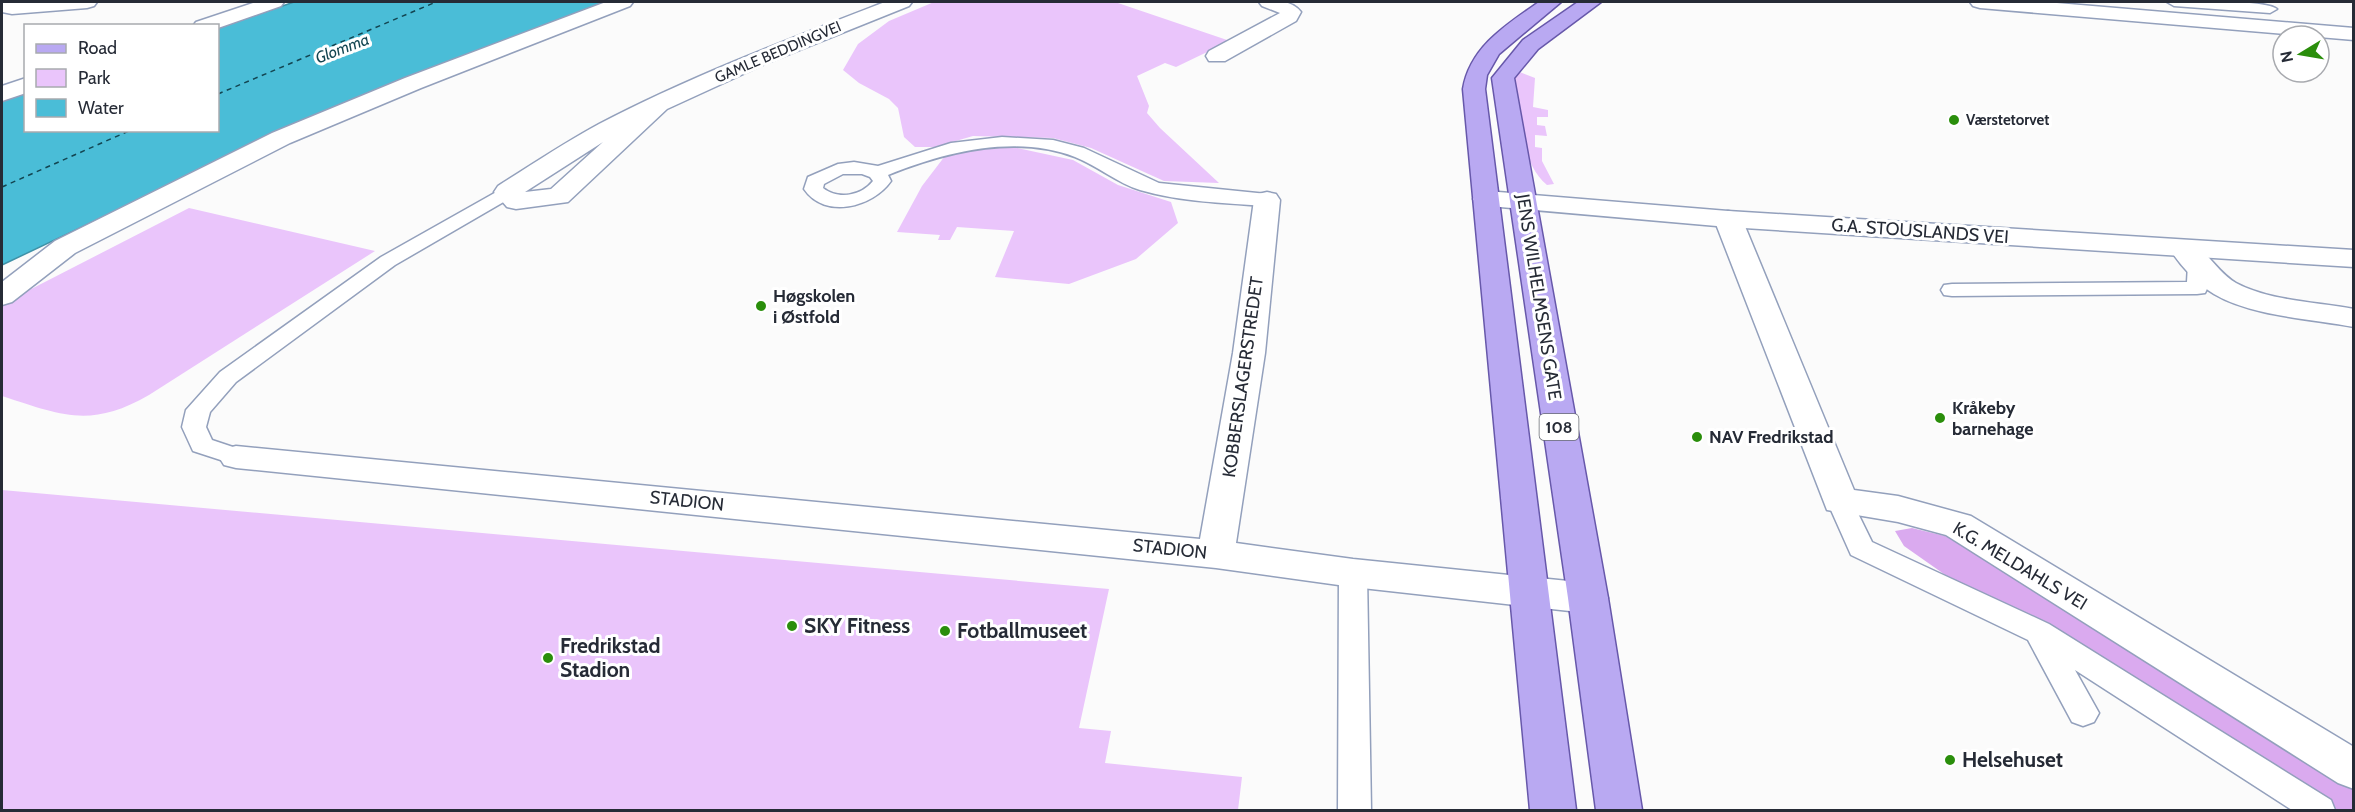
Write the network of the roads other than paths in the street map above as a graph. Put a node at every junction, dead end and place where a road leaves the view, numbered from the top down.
1 (87, 2) edge
2 (274, 2) edge
3 (623, 2) edge
4 (902, 2) edge
5 (1269, 2) edge
6 (1551, 2) edge
7 (1591, 2) edge
8 (1980, 2) edge
9 (2174, 2) edge
10 (2230, 4) edge
11 (7, 7) edge
12 (209, 24) edge
13 (2276, 24) edge
14 (24, 27) edge
15 (2331, 31) edge
16 (2354, 34) edge
17 (1217, 56) dead end
18 (24, 87) edge
19 (2, 94) edge
20 (878, 173) dead end
21 (507, 192) joint
22 (1486, 199) junction
23 (1266, 201) joint
24 (1524, 203) junction
25 (1728, 219) junction
26 (2191, 256) junction
27 (2354, 259) edge
28 (1952, 290) dead end
29 (2, 296) edge
30 (2354, 318) edge
31 (236, 457) joint
32 (1840, 501) junction
33 (1216, 554) junction
34 (1353, 573) junction
35 (1529, 592) junction
36 (1588, 598) junction
37 (2039, 632) junction
38 (2083, 713) dead end
39 (2354, 770) edge
40 (1355, 810) edge
41 (1553, 810) edge
42 (1619, 810) edge
43 (2319, 810) edge

1 - 11 street
2 - 12 street
3 - 29 street
4 - 21 street, GAMLE BEDDINGVEI
5 - 17 street
6 - 22 main road, JENS WILHELMSENS GATE / 108
7 - 24 main road, JENS WILHELMSENS GATE / 108
8 - 13 street
9 - 10 lane
10 - 13 lane
11 - 14 street
15 - 16 street
18 - 19 street
20 - 23 lane
21 - 31 lane, STADION
22 - 24 street, G.A. STOUSLANDS VEI
22 - 35 main road, JENS WILHELMSENS GATE / 108
23 - 33 street, KOBBERSLAGERSTREDET
24 - 25 street, G.A. STOUSLANDS VEI
24 - 36 main road, JENS WILHELMSENS GATE / 108
25 - 26 street, G.A. STOUSLANDS VEI
25 - 32 street
26 - 27 street, G.A. STOUSLANDS VEI
26 - 28 lane
26 - 30 street
31 - 33 street, STADION
32 - 37 lane
32 - 39 street, K.G. MELDAHLS VEI
33 - 34 street, STADION
34 - 35 street, STADION
34 - 40 lane
35 - 36 street, STADION
35 - 41 main road, JENS WILHELMSENS GATE / 108
36 - 42 main road, JENS WILHELMSENS GATE / 108
37 - 38 lane
37 - 43 lane

